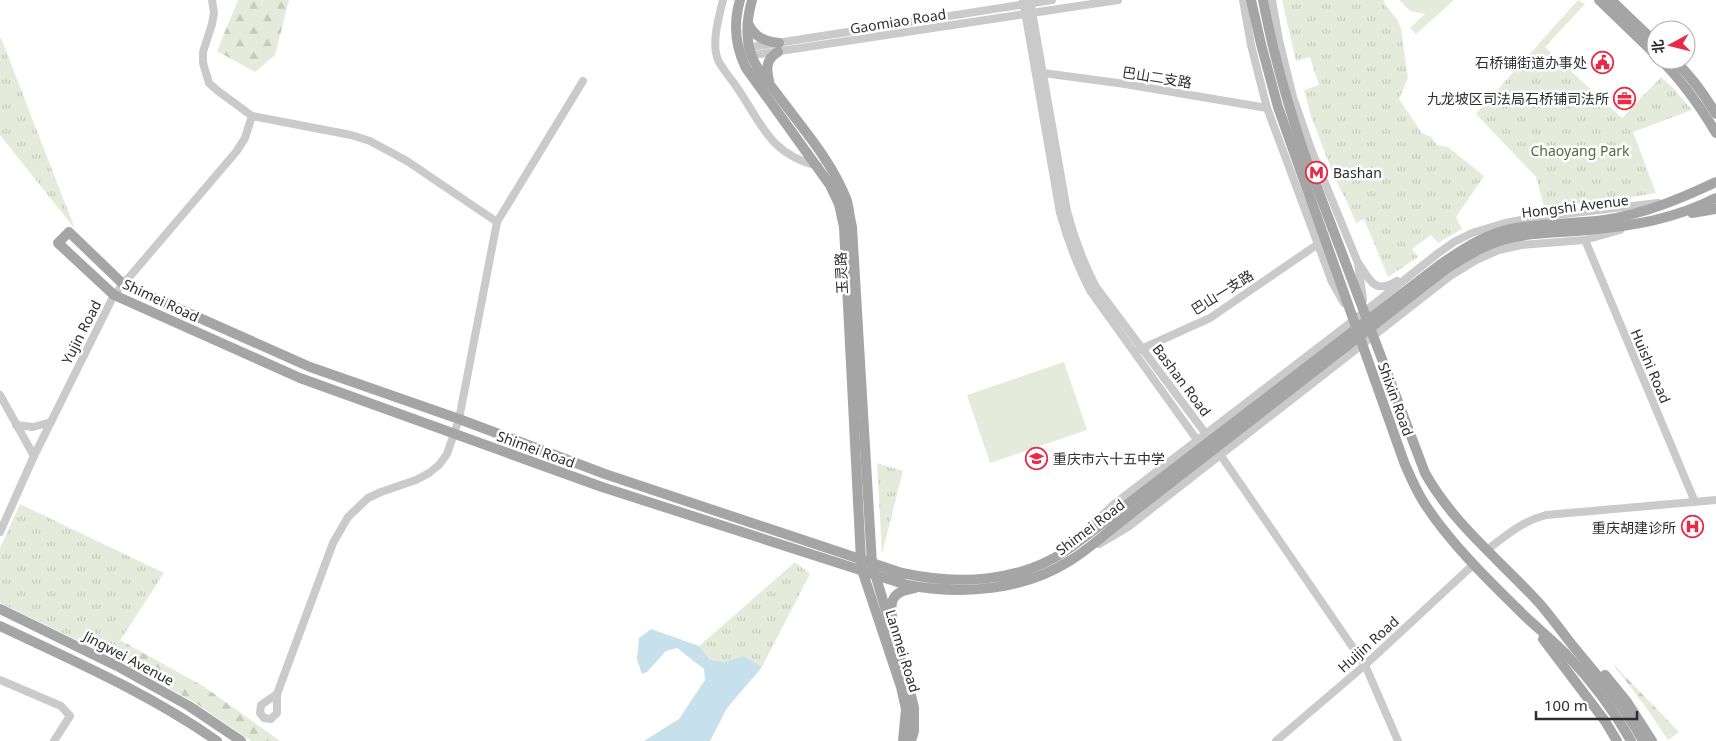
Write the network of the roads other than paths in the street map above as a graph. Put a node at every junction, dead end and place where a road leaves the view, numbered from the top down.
1 (212, 0) edge
2 (723, 0) edge
3 (740, 0) edge
4 (752, 0) edge
5 (1052, 0) edge
6 (1118, 0) edge
7 (1243, 0) edge
8 (1251, 0) edge
9 (1263, 0) edge
10 (1272, 0) edge
11 (1600, 0) edge
12 (1611, 0) edge
13 (1622, 0) edge
14 (1027, 2) edge
15 (1029, 14) junction
16 (1630, 17) junction
17 (748, 23) junction
18 (1646, 33) edge
19 (1646, 45) edge
20 (778, 47) junction
21 (750, 51) junction
22 (739, 53) junction
23 (1671, 70) edge
24 (1685, 70) edge
25 (1043, 73) junction
26 (582, 81) dead end
27 (769, 82) junction
28 (1267, 108) junction
29 (1716, 114) edge
30 (252, 116) junction
31 (1716, 133) edge
32 (818, 166) junction
33 (1716, 182) edge
34 (1716, 198) edge
35 (1673, 201) junction
36 (1716, 209) edge
37 (1654, 221) junction
38 (497, 222) junction
39 (1636, 225) junction
40 (848, 227) junction
41 (1585, 240) junction
42 (1318, 244) junction
43 (1358, 263) junction
44 (1443, 267) junction
45 (1416, 270) junction
46 (123, 284) junction
47 (114, 295) junction
48 (1364, 312) junction
49 (1354, 320) junction
50 (1373, 335) junction
51 (1362, 344) junction
52 (1143, 348) junction
53 (1135, 352) junction
54 (0, 395) edge
55 (459, 419) junction
56 (51, 422) junction
57 (16, 425) junction
58 (455, 434) junction
59 (1206, 434) junction
60 (859, 438) junction
61 (1197, 440) junction
62 (1221, 454) junction
63 (34, 456) junction
64 (1212, 461) junction
65 (1716, 500) edge
66 (1694, 502) junction
67 (0, 532) edge
68 (1487, 550) junction
69 (1069, 555) junction
70 (872, 564) junction
71 (1474, 564) junction
72 (862, 565) junction
73 (874, 575) junction
74 (922, 588) junction
75 (1540, 604) junction
76 (0, 609) edge
77 (1528, 618) junction
78 (0, 626) edge
79 (894, 639) junction
80 (1365, 665) junction
81 (0, 680) edge
82 (277, 694) dead end
83 (54, 741) edge
84 (218, 741) edge
85 (241, 741) edge
86 (903, 741) edge
87 (911, 741) edge
88 (1276, 741) edge
89 (1398, 741) edge
90 (1618, 741) edge
91 (1631, 741) edge
92 (1642, 741) edge
93 (1652, 741) edge

1 - 30 street
2 - 32 street
3 - 22 main road, 玉灵路
4 - 17 main road, 玉灵路
5 - 14 street, Gaomiao Road
6 - 15 street, Gaomiao Road
7 - 28 street
8 - 49 main road, Shixin Road
9 - 48 main road, Shixin Road
10 - 43 street
11 - 19 main road
12 - 16 main road
13 - 16 main road
14 - 15 street, Bashan Road
14 - 20 street, Gaomiao Road
15 - 20 street, Gaomiao Road
15 - 25 street, Bashan Road
15 - 53 street, Bashan Road
16 - 18 main road
17 - 20 main road
17 - 21 main road, 玉灵路
20 - 21 street, Gaomiao Road
20 - 27 main road
21 - 22 street, Gaomiao Road
21 - 27 main road, 玉灵路
22 - 32 main road, 玉灵路
23 - 31 main road
24 - 29 main road
25 - 28 street, 巴山二支路
25 - 52 street, Bashan Road
26 - 38 street
27 - 40 main road, 玉灵路
28 - 42 street
30 - 38 street
30 - 46 street, Yujin Road
32 - 40 main road, 玉灵路
33 - 35 main road, Hongshi Avenue
34 - 37 main road, Hongshi Avenue
35 - 44 main road, Hongshi Avenue
35 - 45 street
36 - 37 main road
37 - 39 main road, Hongshi Avenue
38 - 55 street
39 - 41 street
39 - 44 main road, Hongshi Avenue
40 - 60 main road, 玉灵路
41 - 50 street
41 - 66 street, Huishi Road
42 - 49 street
42 - 52 street, 巴山一支路
43 - 45 street
43 - 48 street
44 - 69 main road, Shimei Road, bridge
45 - 48 street
46 - 47 street, Yujin Road
46 - 47 main road, Shimei Road
46 - 55 main road, Shimei Road
47 - 56 street, Yujin Road
47 - 58 main road, Shimei Road
48 - 49 street
48 - 50 main road, Shixin Road
49 - 51 main road, Shixin Road
49 - 59 street
50 - 51 street
50 - 68 main road, Shixin Road
51 - 62 street
51 - 71 main road, Shixin Road
52 - 53 street, 巴山一支路
52 - 59 street, Bashan Road
53 - 61 street, Bashan Road
54 - 57 street
55 - 58 street
55 - 72 main road, Shimei Road
56 - 57 street
56 - 63 street, Yujin Road
57 - 63 street
58 - 72 main road, Shimei Road
58 - 82 street
59 - 61 street
59 - 62 street, Bashan Road
60 - 70 main road, 玉灵路
60 - 72 main road, 玉灵路
61 - 64 street, Bashan Road
61 - 69 street
62 - 64 street
62 - 80 street, Bashan Road
63 - 67 street, Yujin Road
64 - 69 street
65 - 66 street
66 - 68 street
68 - 75 main road, Shixin Road
69 - 70 main road, Shimei Road
69 - 74 main road, Shimei Road
70 - 72 main road, Shimei Road
70 - 73 main road, 玉灵路
71 - 77 main road, Shixin Road
71 - 80 street, Huijin Road
72 - 73 main road, Shimei Road
72 - 86 main road, Lanmei Road
73 - 74 main road, Shimei Road
73 - 79 main road, Lanmei Road
74 - 79 main road
75 - 92 main road, Shixin Road
75 - 93 main road
76 - 85 main road, Jingwei Avenue
77 - 90 main road
77 - 91 main road, Shixin Road
78 - 84 main road, Jingwei Avenue
79 - 87 main road, Lanmei Road
80 - 88 street, Huijin Road
80 - 89 street, Bashan Road
81 - 83 street

